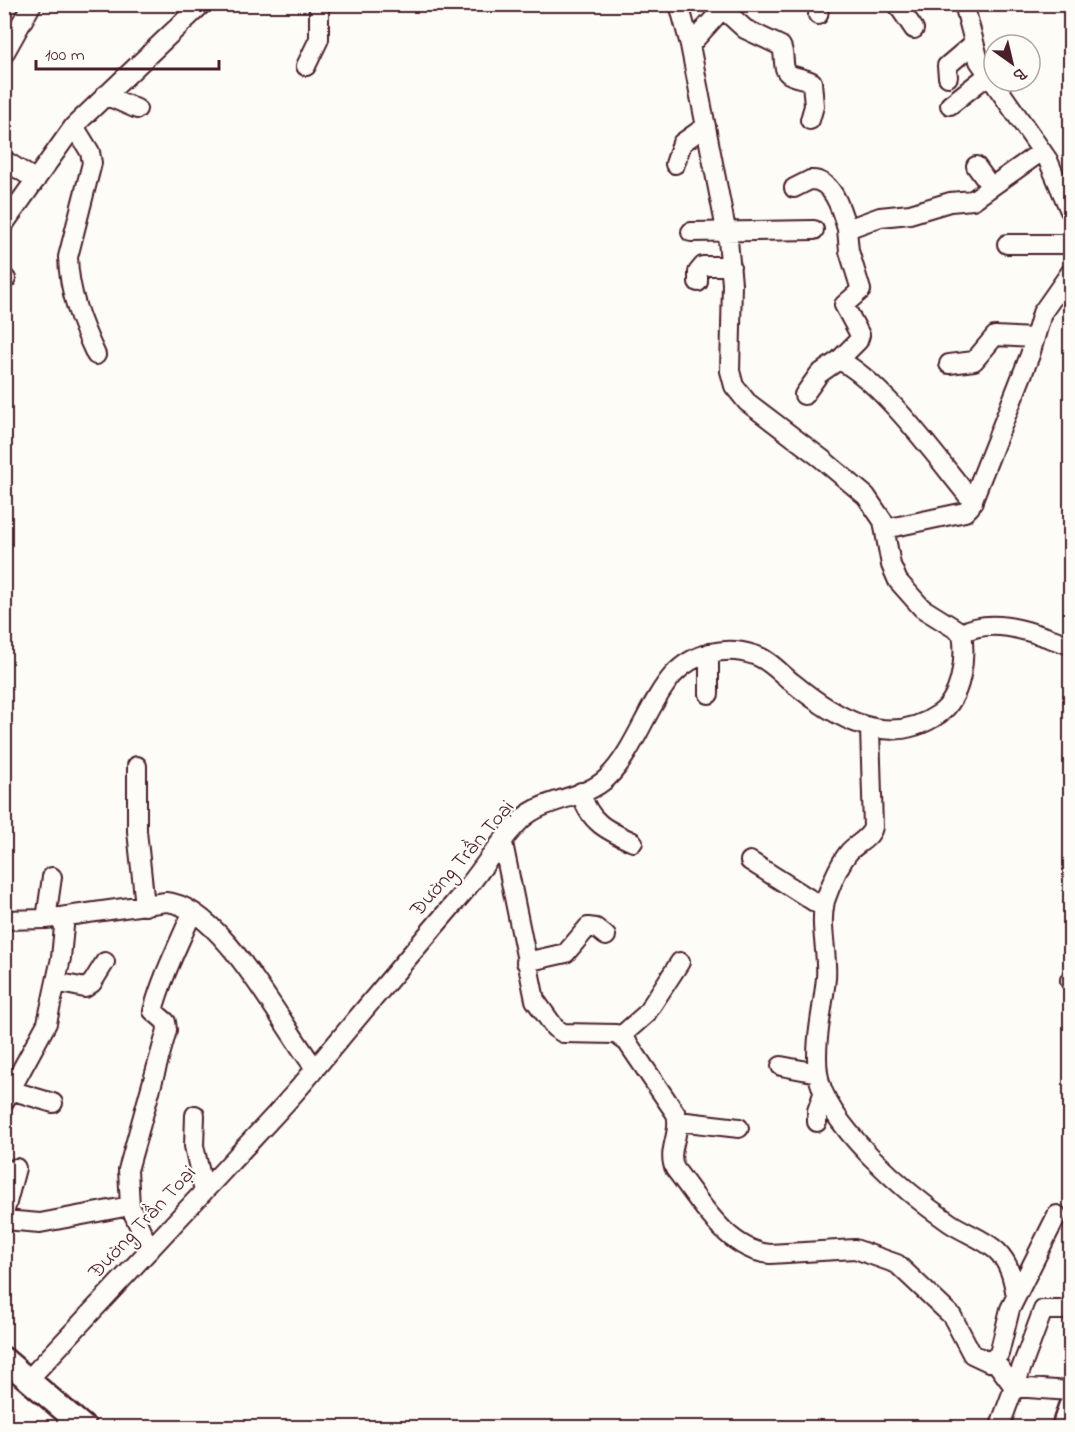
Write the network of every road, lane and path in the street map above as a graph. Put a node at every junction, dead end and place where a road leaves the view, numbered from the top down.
1 (32, 4) edge
2 (319, 4) edge
3 (679, 4) edge
4 (897, 4) edge
5 (964, 4) edge
6 (197, 6) edge
7 (725, 7) edge
8 (914, 29) dead end
9 (973, 44) junction
10 (690, 45) junction
11 (4, 54) edge
12 (982, 63) edge
13 (306, 66) dead end
14 (948, 77) dead end
15 (982, 80) edge
16 (1001, 93) edge
17 (105, 95) junction
18 (950, 105) dead end
19 (137, 109) dead end
20 (810, 120) dead end
21 (74, 126) junction
22 (706, 126) junction
23 (1042, 151) junction
24 (4, 160) edge
25 (675, 164) dead end
26 (976, 166) dead end
27 (36, 180) junction
28 (991, 187) junction
29 (794, 188) dead end
30 (1071, 211) edge
31 (4, 224) edge
32 (847, 229) junction
33 (814, 230) dead end
34 (691, 232) dead end
35 (727, 234) junction
36 (1007, 244) dead end
37 (1071, 244) edge
38 (731, 266) junction
39 (1071, 273) edge
40 (698, 282) dead end
41 (1034, 338) junction
42 (96, 355) dead end
43 (839, 360) junction
44 (949, 364) dead end
45 (804, 396) dead end
46 (973, 502) junction
47 (885, 529) junction
48 (962, 633) junction
49 (1071, 645) edge
50 (709, 653) junction
51 (709, 694) dead end
52 (870, 729) junction
53 (137, 766) dead end
54 (581, 792) junction
55 (633, 842) dead end
56 (503, 843) junction
57 (750, 861) dead end
58 (52, 878) dead end
59 (145, 906) junction
60 (824, 908) junction
61 (192, 913) junction
62 (65, 916) junction
63 (46, 919) junction
64 (4, 920) edge
65 (606, 936) dead end
66 (105, 962) dead end
67 (526, 962) junction
68 (680, 962) dead end
69 (56, 982) junction
70 (621, 1036) junction
71 (781, 1066) dead end
72 (315, 1068) junction
73 (818, 1073) junction
74 (823, 1094) junction
75 (7, 1096) edge
76 (53, 1103) dead end
77 (195, 1115) dead end
78 (678, 1121) junction
79 (817, 1122) dead end
80 (739, 1128) dead end
81 (16, 1168) dead end
82 (204, 1191) junction
83 (130, 1206) junction
84 (4, 1214) edge
85 (1057, 1215) dead end
86 (4, 1220) edge
87 (150, 1250) junction
88 (1016, 1296) junction
89 (1071, 1310) edge
90 (4, 1359) edge
91 (994, 1360) junction
92 (28, 1380) junction
93 (1014, 1387) junction
94 (1071, 1391) edge
95 (1071, 1407) edge
96 (85, 1428) edge
97 (999, 1428) edge
98 (1063, 1428) edge

1 - 11 street
2 - 13 street
3 - 10 street
4 - 8 street
5 - 9 street
6 - 17 street
7 - 10 street
7 - 20 street
9 - 12 street
9 - 14 street
10 - 22 street
15 - 18 street
16 - 23 street
17 - 19 street
17 - 21 street
21 - 27 street
21 - 42 street
22 - 25 street
22 - 35 street
23 - 28 street
23 - 30 street
24 - 27 street
26 - 28 street
27 - 31 street
28 - 32 street
29 - 32 street
32 - 43 street
33 - 35 street
34 - 35 street
35 - 38 street
36 - 37 street
38 - 40 street
38 - 47 street
39 - 41 street
41 - 44 street
41 - 46 street
43 - 45 street
43 - 46 street
46 - 47 street
47 - 48 street
48 - 49 street
48 - 52 street
50 - 51 street
50 - 52 street
50 - 54 street, Đường Trần Toại
52 - 60 street
53 - 59 street
54 - 55 street
54 - 56 street, Đường Trần Toại
56 - 67 street
56 - 72 street, Đường Trần Toại
57 - 60 street
58 - 63 street
59 - 61 street
59 - 62 street
60 - 73 street
61 - 72 street
61 - 83 street
62 - 63 street
62 - 69 street
63 - 64 street
65 - 67 street
66 - 69 street
67 - 70 street
68 - 70 street
69 - 75 street
70 - 78 street
71 - 73 street
72 - 82 street, Đường Trần Toại
73 - 74 street
74 - 79 street
74 - 88 street
75 - 76 street
77 - 82 street
78 - 80 street
78 - 91 street
81 - 84 street
82 - 87 street, Đường Trần Toại
83 - 86 street
83 - 87 street
85 - 88 street
87 - 92 street, Đường Trần Toại
88 - 91 street
89 - 93 street
90 - 92 main road
91 - 93 street
92 - 96 main road
93 - 94 street
93 - 97 street
95 - 98 main road

